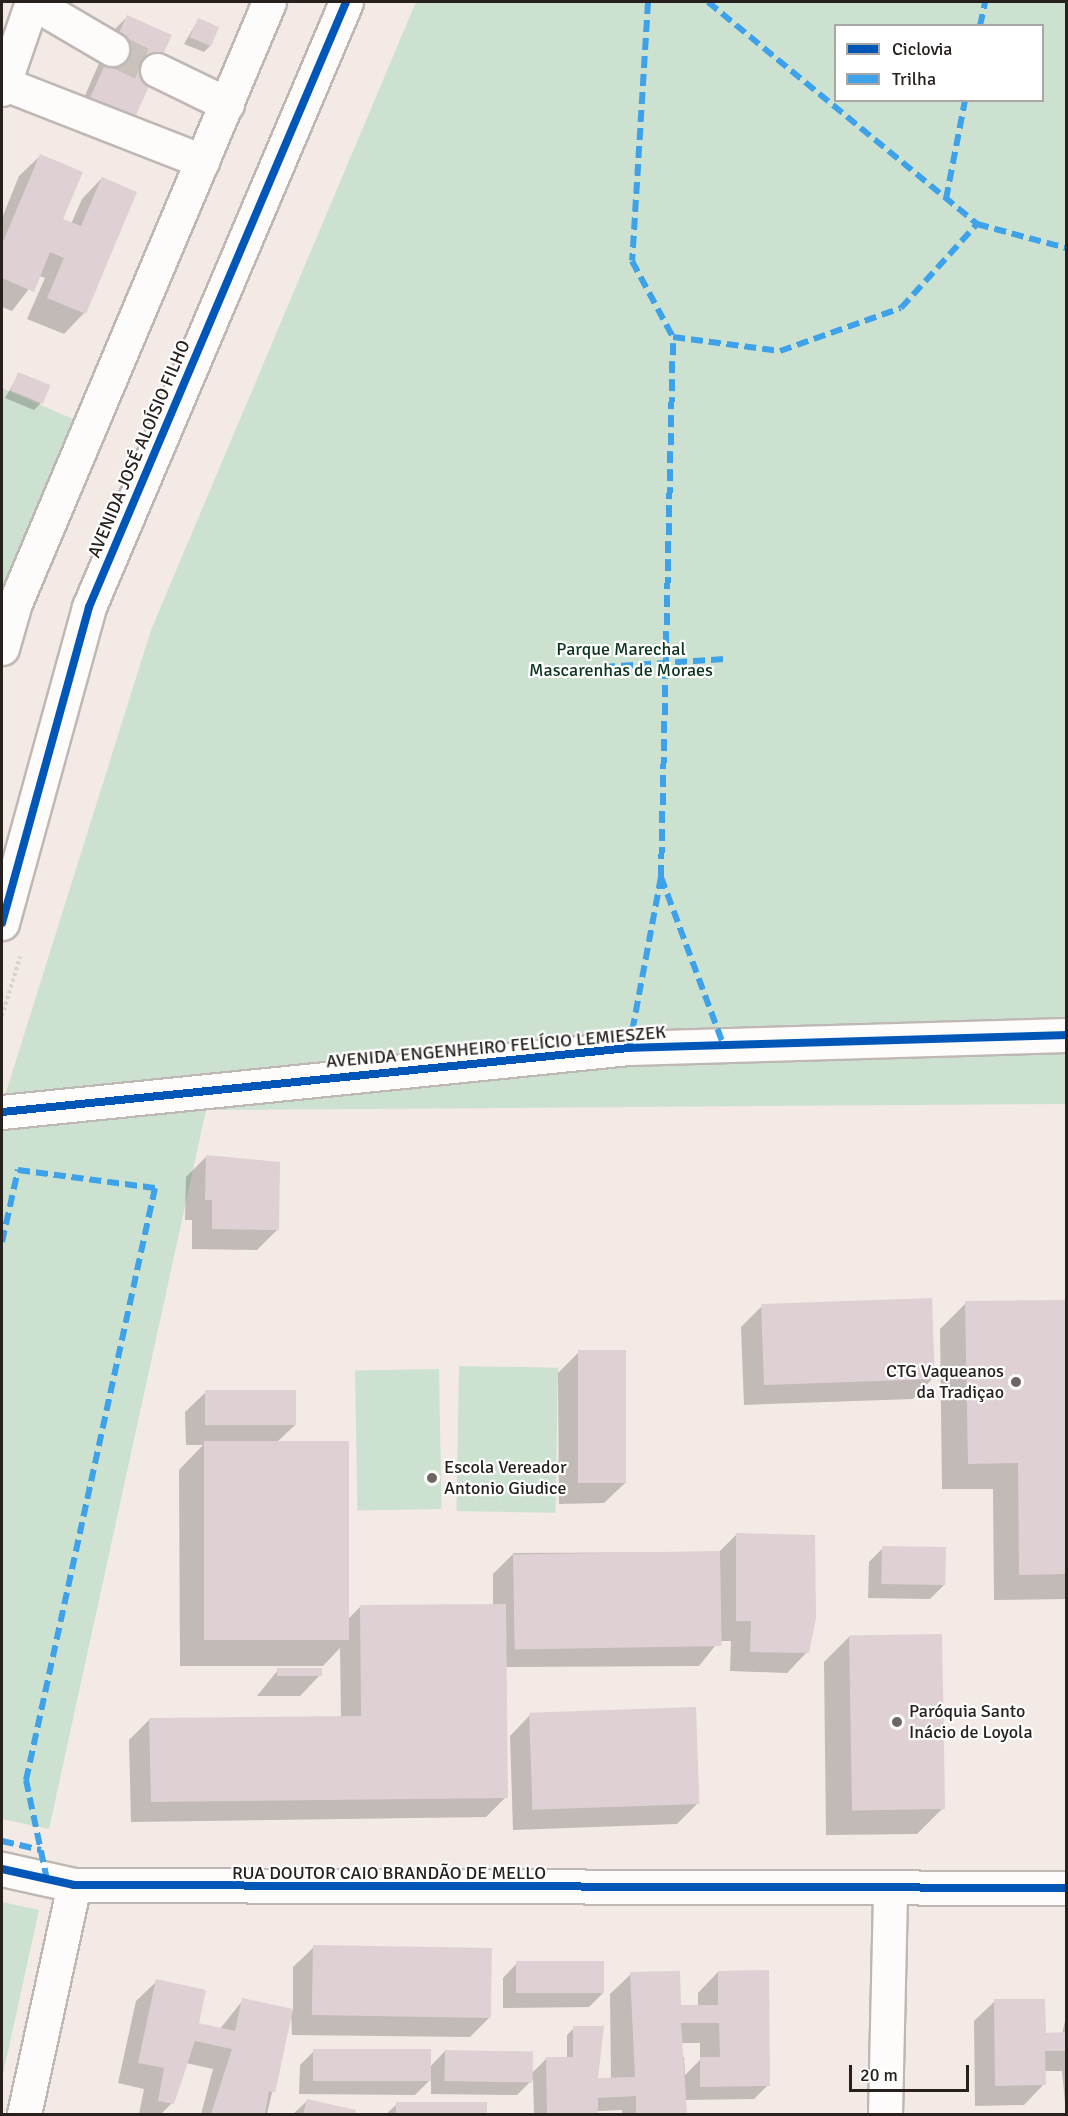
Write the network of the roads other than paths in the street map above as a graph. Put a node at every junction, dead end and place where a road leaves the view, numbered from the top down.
1 (32, 2) edge
2 (269, 2) edge
3 (346, 2) edge
4 (112, 49) tunnel mouth
5 (157, 70) tunnel mouth
6 (3, 86) edge
7 (227, 104) junction
8 (203, 161) junction
9 (2, 648) edge
10 (2, 923) edge
11 (1066, 1035) edge
12 (2, 1112) edge
13 (2, 1869) edge
14 (74, 1885) junction
15 (1066, 1888) edge
16 (890, 1891) junction
17 (24, 2115) edge
18 (885, 2115) edge

1 - 4 street
1 - 6 street
2 - 7 street
3 - 10 street, AVENIDA JOSÉ ALOÍSIO FILHO
5 - 7 street
6 - 8 street
7 - 8 street
8 - 9 street
11 - 12 street, AVENIDA ENGENHEIRO FELÍCIO LEMIESZEK
13 - 14 street, RUA DOUTOR CAIO BRANDÃO DE MELLO
14 - 16 street, RUA DOUTOR CAIO BRANDÃO DE MELLO
14 - 17 street
15 - 16 street, RUA DOUTOR CAIO BRANDÃO DE MELLO
16 - 18 street

